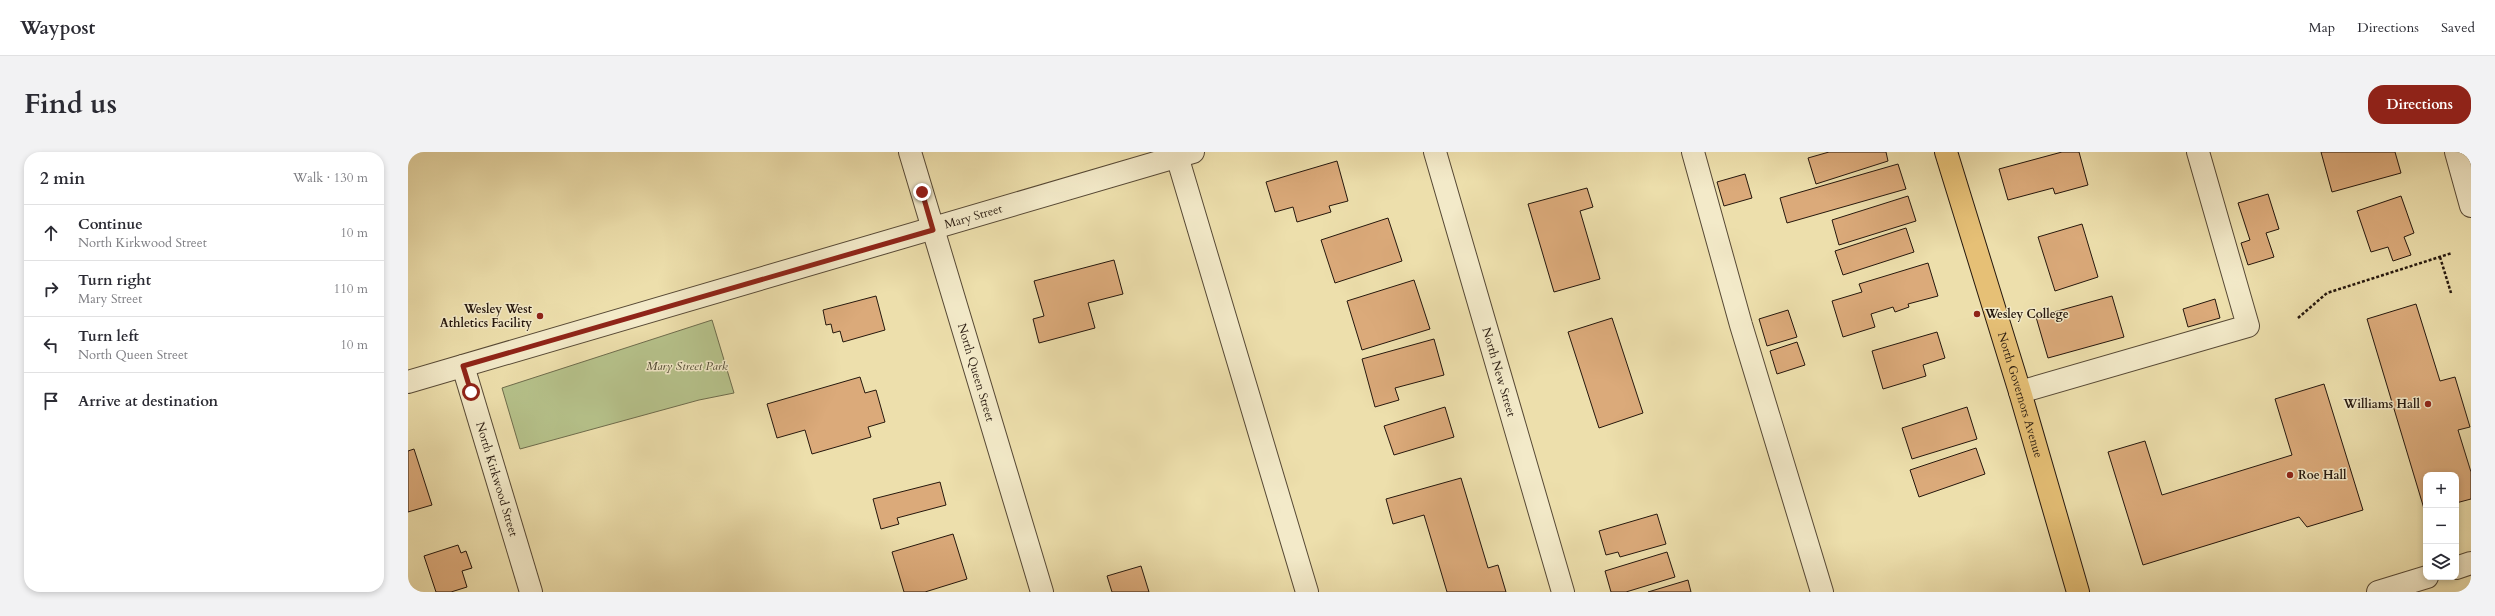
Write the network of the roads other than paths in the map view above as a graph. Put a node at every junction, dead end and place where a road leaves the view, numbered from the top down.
1 (910, 152) edge
2 (1435, 152) edge
3 (1693, 152) edge
4 (1946, 152) edge
5 (2198, 152) edge
6 (2456, 152) edge
7 (1185, 154) edge
8 (2471, 206) edge
9 (933, 230) junction
10 (463, 366) junction
11 (408, 382) edge
12 (2020, 392) junction
13 (2471, 563) edge
14 (2459, 567) edge
15 (2423, 578) edge
16 (2386, 590) edge
17 (531, 592) edge
18 (1042, 592) edge
19 (1307, 592) edge
20 (1563, 592) edge
21 (1822, 592) edge
22 (2078, 592) edge

1 - 9 street, North Queen Street
2 - 20 street, North New Street
3 - 21 street
4 - 12 main road, North Governors Avenue
5 - 12 street
6 - 8 street
7 - 9 street, Mary Street
7 - 19 street
9 - 10 street, Mary Street
9 - 18 street, North Queen Street
10 - 11 street, Mary Street
10 - 17 street, North Kirkwood Street
12 - 22 main road, North Governors Avenue
13 - 14 street
15 - 16 street

